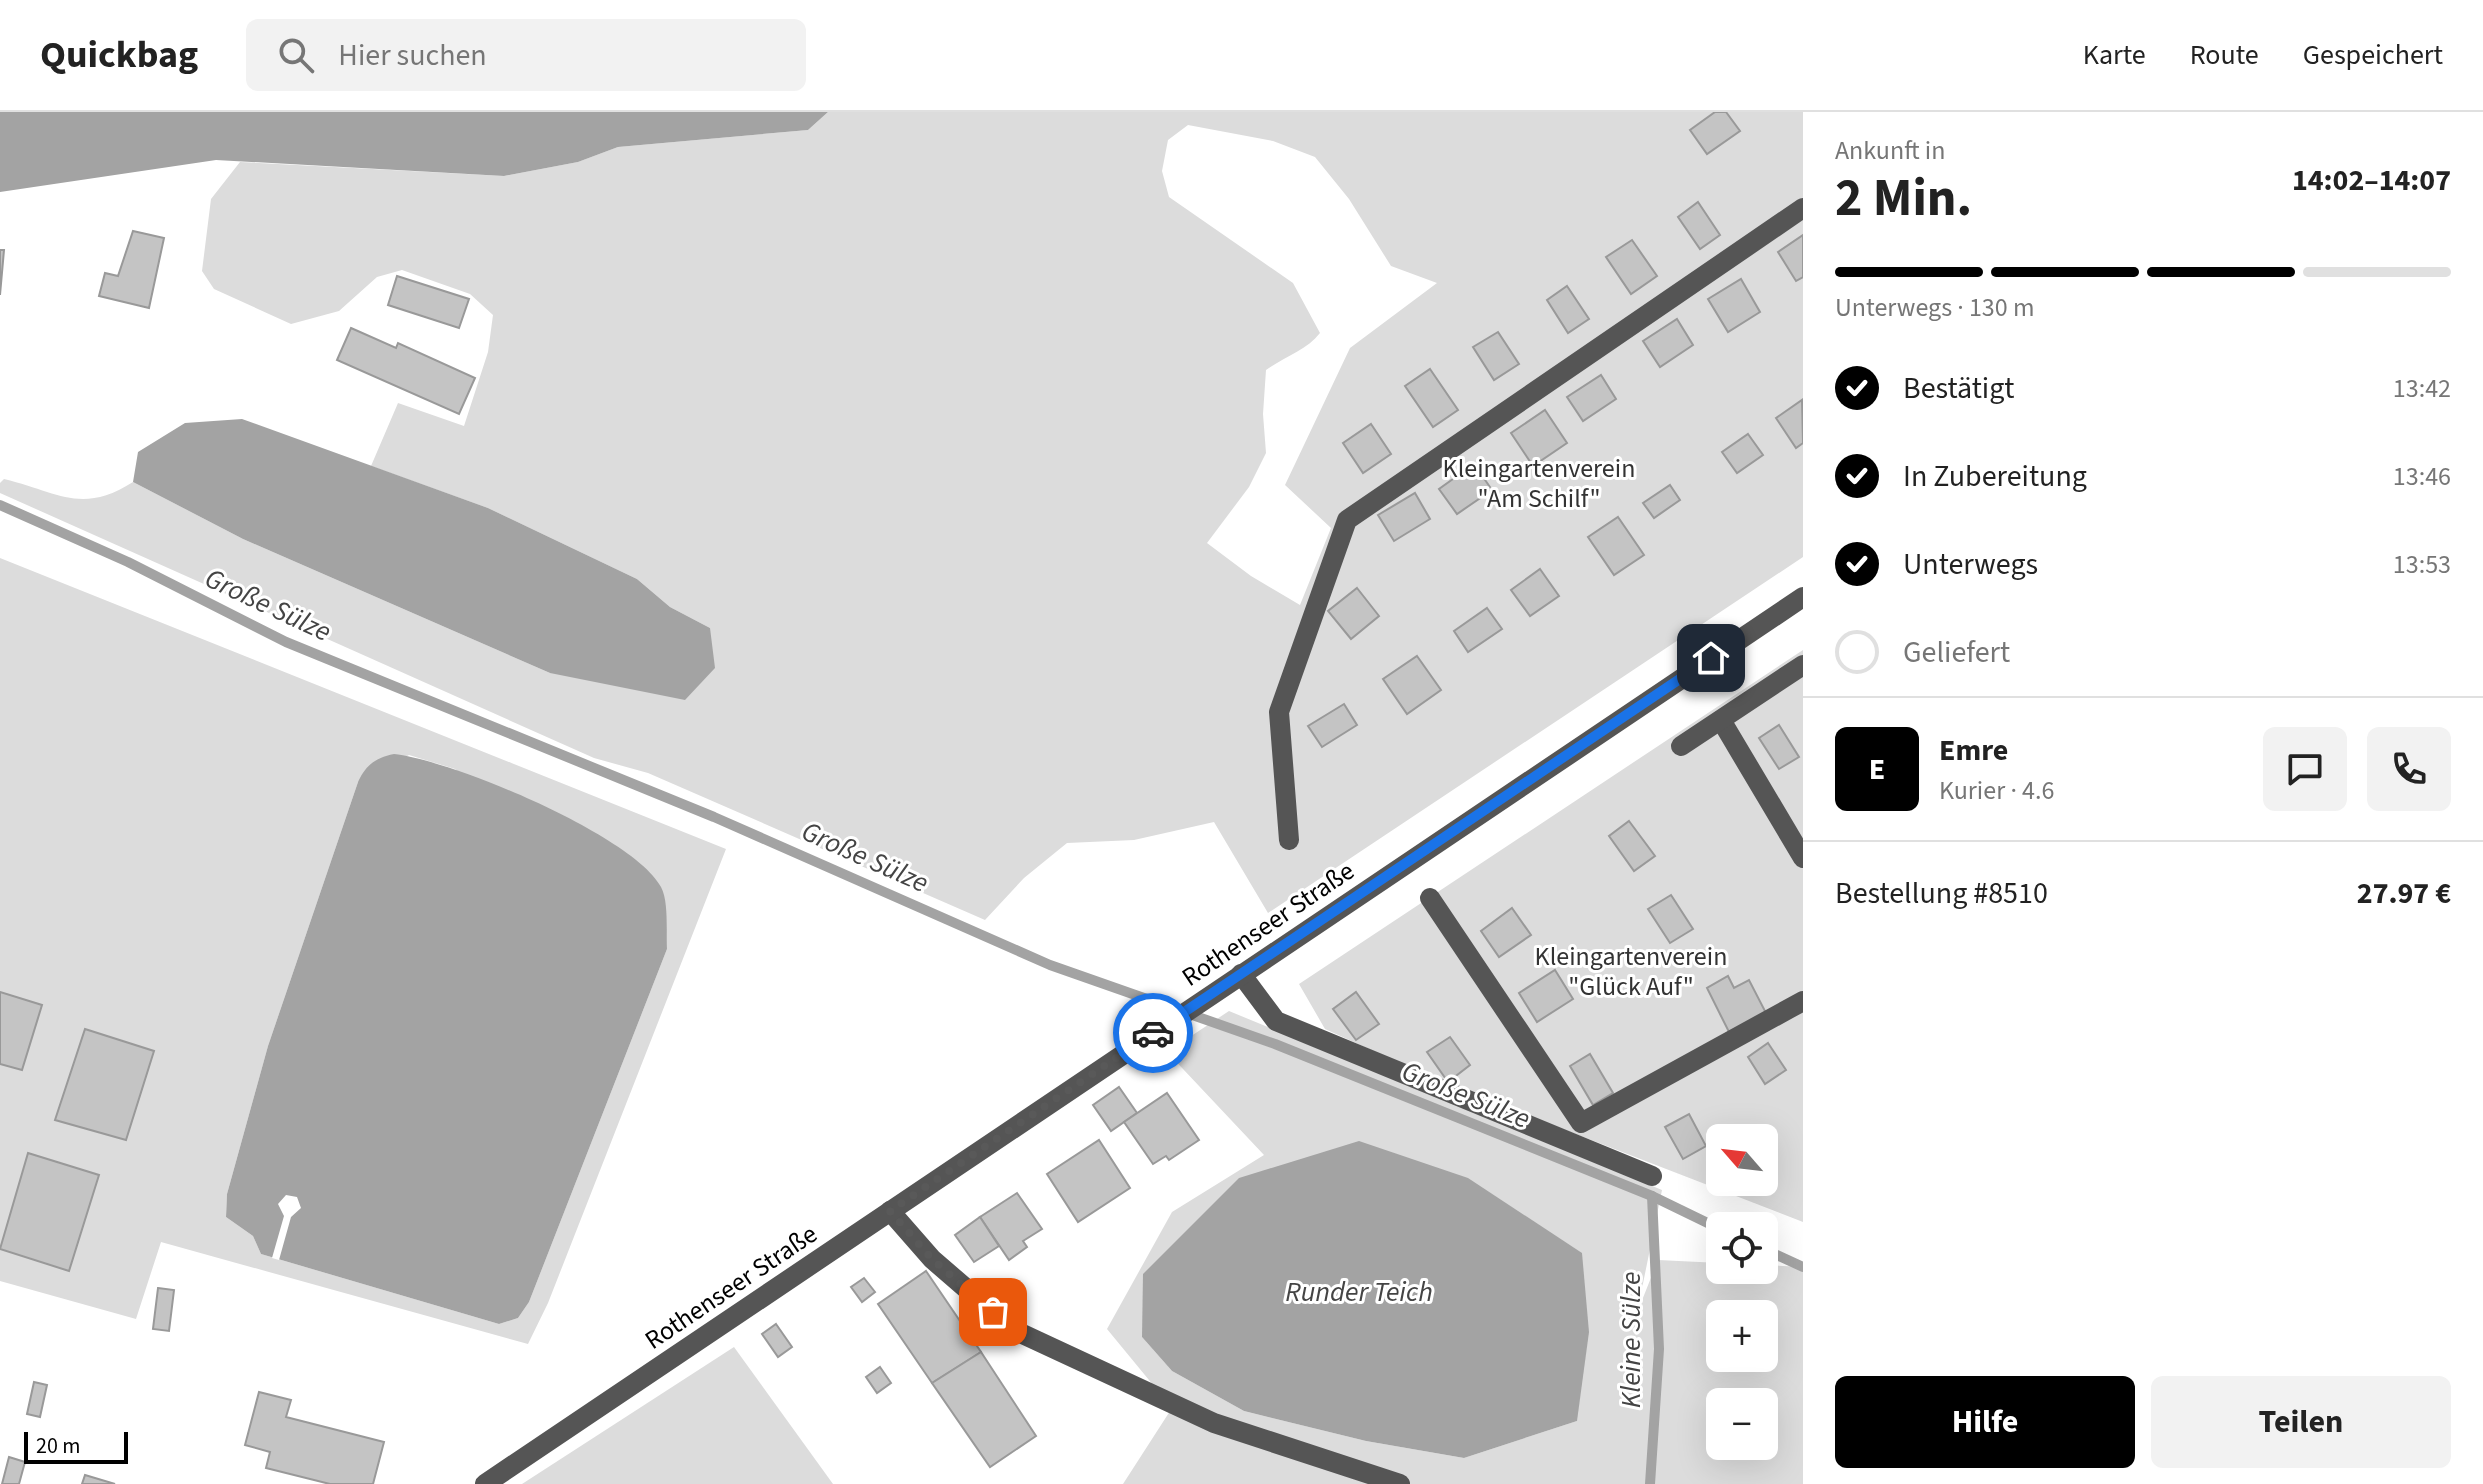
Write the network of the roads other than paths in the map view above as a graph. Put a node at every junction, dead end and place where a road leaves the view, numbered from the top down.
1 (1803, 208) edge
2 (1803, 597) edge
3 (1803, 665) edge
4 (1721, 720) junction
5 (1681, 746) dead end
6 (1289, 840) dead end
7 (1803, 858) edge
8 (1430, 898) dead end
9 (1241, 974) junction
10 (1803, 1001) edge
11 (1652, 1176) dead end
12 (890, 1211) junction
13 (485, 1484) edge
14 (1400, 1484) edge

1 - 6 street
2 - 9 street, Rothenseer Straße
3 - 4 street
4 - 5 street
4 - 7 street
8 - 10 street
9 - 11 street
9 - 12 street, Rothenseer Straße
12 - 13 street, Rothenseer Straße
12 - 14 street

